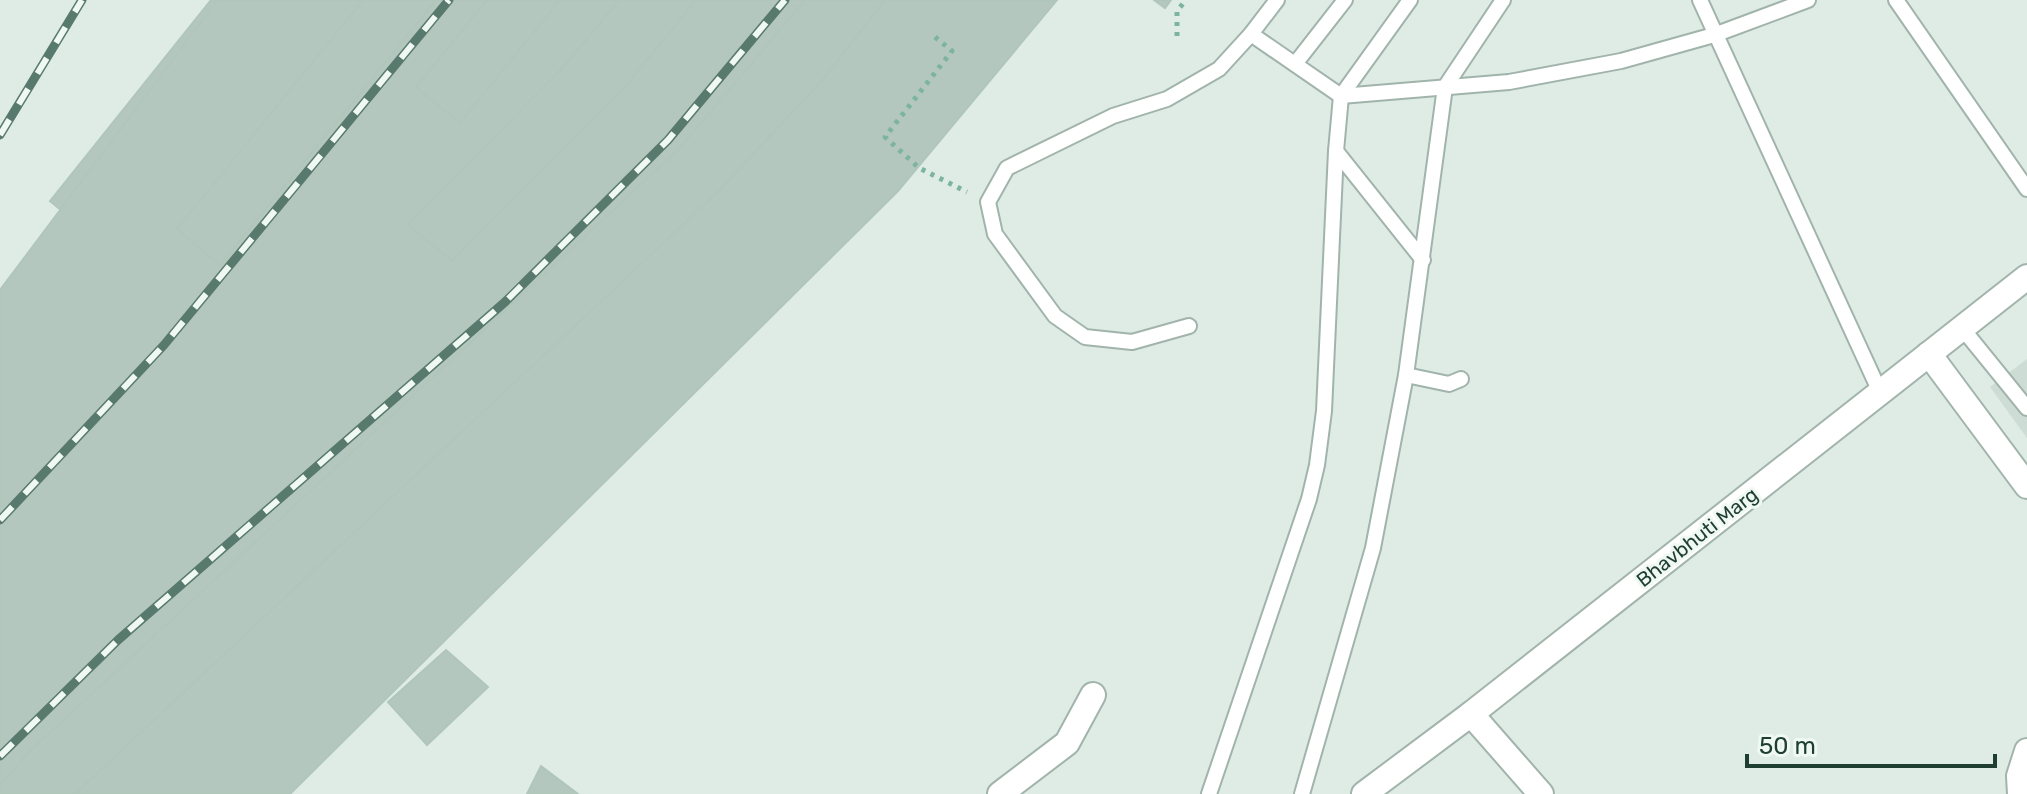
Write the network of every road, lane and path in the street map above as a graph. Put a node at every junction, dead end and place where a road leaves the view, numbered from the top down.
1 (1186, 0) edge
2 (1277, 0) edge
3 (1345, 0) edge
4 (1410, 0) edge
5 (1503, 0) edge
6 (1700, 0) edge
7 (1808, 0) edge
8 (1896, 0) edge
9 (1251, 34) junction
10 (1714, 35) junction
11 (1177, 36) dead end
12 (935, 37) dead end
13 (1295, 64) junction
14 (1445, 87) junction
15 (1341, 96) junction
16 (1336, 151) junction
17 (2027, 189) edge
18 (988, 202) junction
19 (1423, 260) junction
20 (2027, 277) edge
21 (1189, 326) dead end
22 (1962, 328) junction
23 (1929, 354) junction
24 (1406, 375) junction
25 (1461, 379) dead end
26 (1880, 392) junction
27 (2027, 408) edge
28 (2027, 486) edge
29 (1093, 695) dead end
30 (1471, 714) junction
31 (2027, 751) edge
32 (1000, 794) edge
33 (1209, 794) edge
34 (1302, 794) edge
35 (1364, 794) edge
36 (1541, 794) edge
37 (2020, 794) edge

1 - 11 path
2 - 9 lane
3 - 13 lane
4 - 15 lane
5 - 14 lane
6 - 10 lane
7 - 10 lane
8 - 17 lane
9 - 13 lane
9 - 18 lane
10 - 14 lane
10 - 26 lane
12 - 18 path
13 - 15 lane
14 - 15 lane
14 - 19 lane
15 - 16 lane
16 - 19 lane
16 - 33 lane
18 - 21 lane
19 - 24 lane
20 - 22 street, Bhavbhuti Marg
22 - 23 street, Bhavbhuti Marg
22 - 27 lane
23 - 26 street, Bhavbhuti Marg
23 - 28 street
24 - 25 lane
24 - 34 lane
26 - 30 street, Bhavbhuti Marg
29 - 32 street
30 - 35 street, Bhavbhuti Marg
30 - 36 street
31 - 37 street

